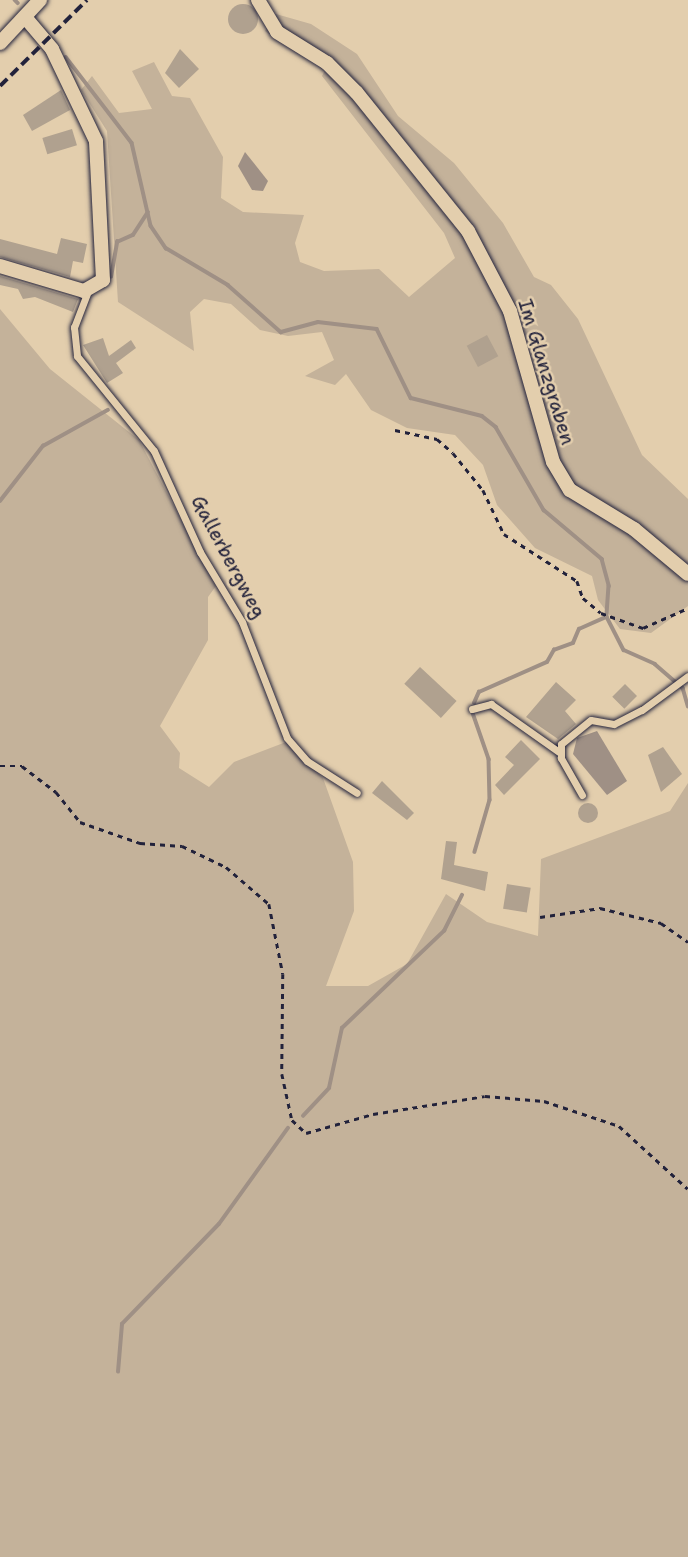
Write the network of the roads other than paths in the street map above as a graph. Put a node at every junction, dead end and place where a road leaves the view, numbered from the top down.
1 (40, 0) edge
2 (258, 0) edge
3 (24, 17) junction
4 (0, 43) edge
5 (0, 266) edge
6 (88, 291) junction
7 (688, 574) edge
8 (687, 677) edge
9 (472, 709) dead end
10 (559, 752) junction
11 (357, 793) dead end
12 (582, 795) dead end

1 - 3 street
2 - 7 street, Im Glanzgraben
3 - 4 street
3 - 6 street, Gallerbergweg
5 - 6 street
6 - 11 lane, Gallerbergweg
8 - 10 lane
9 - 10 lane
10 - 12 lane

